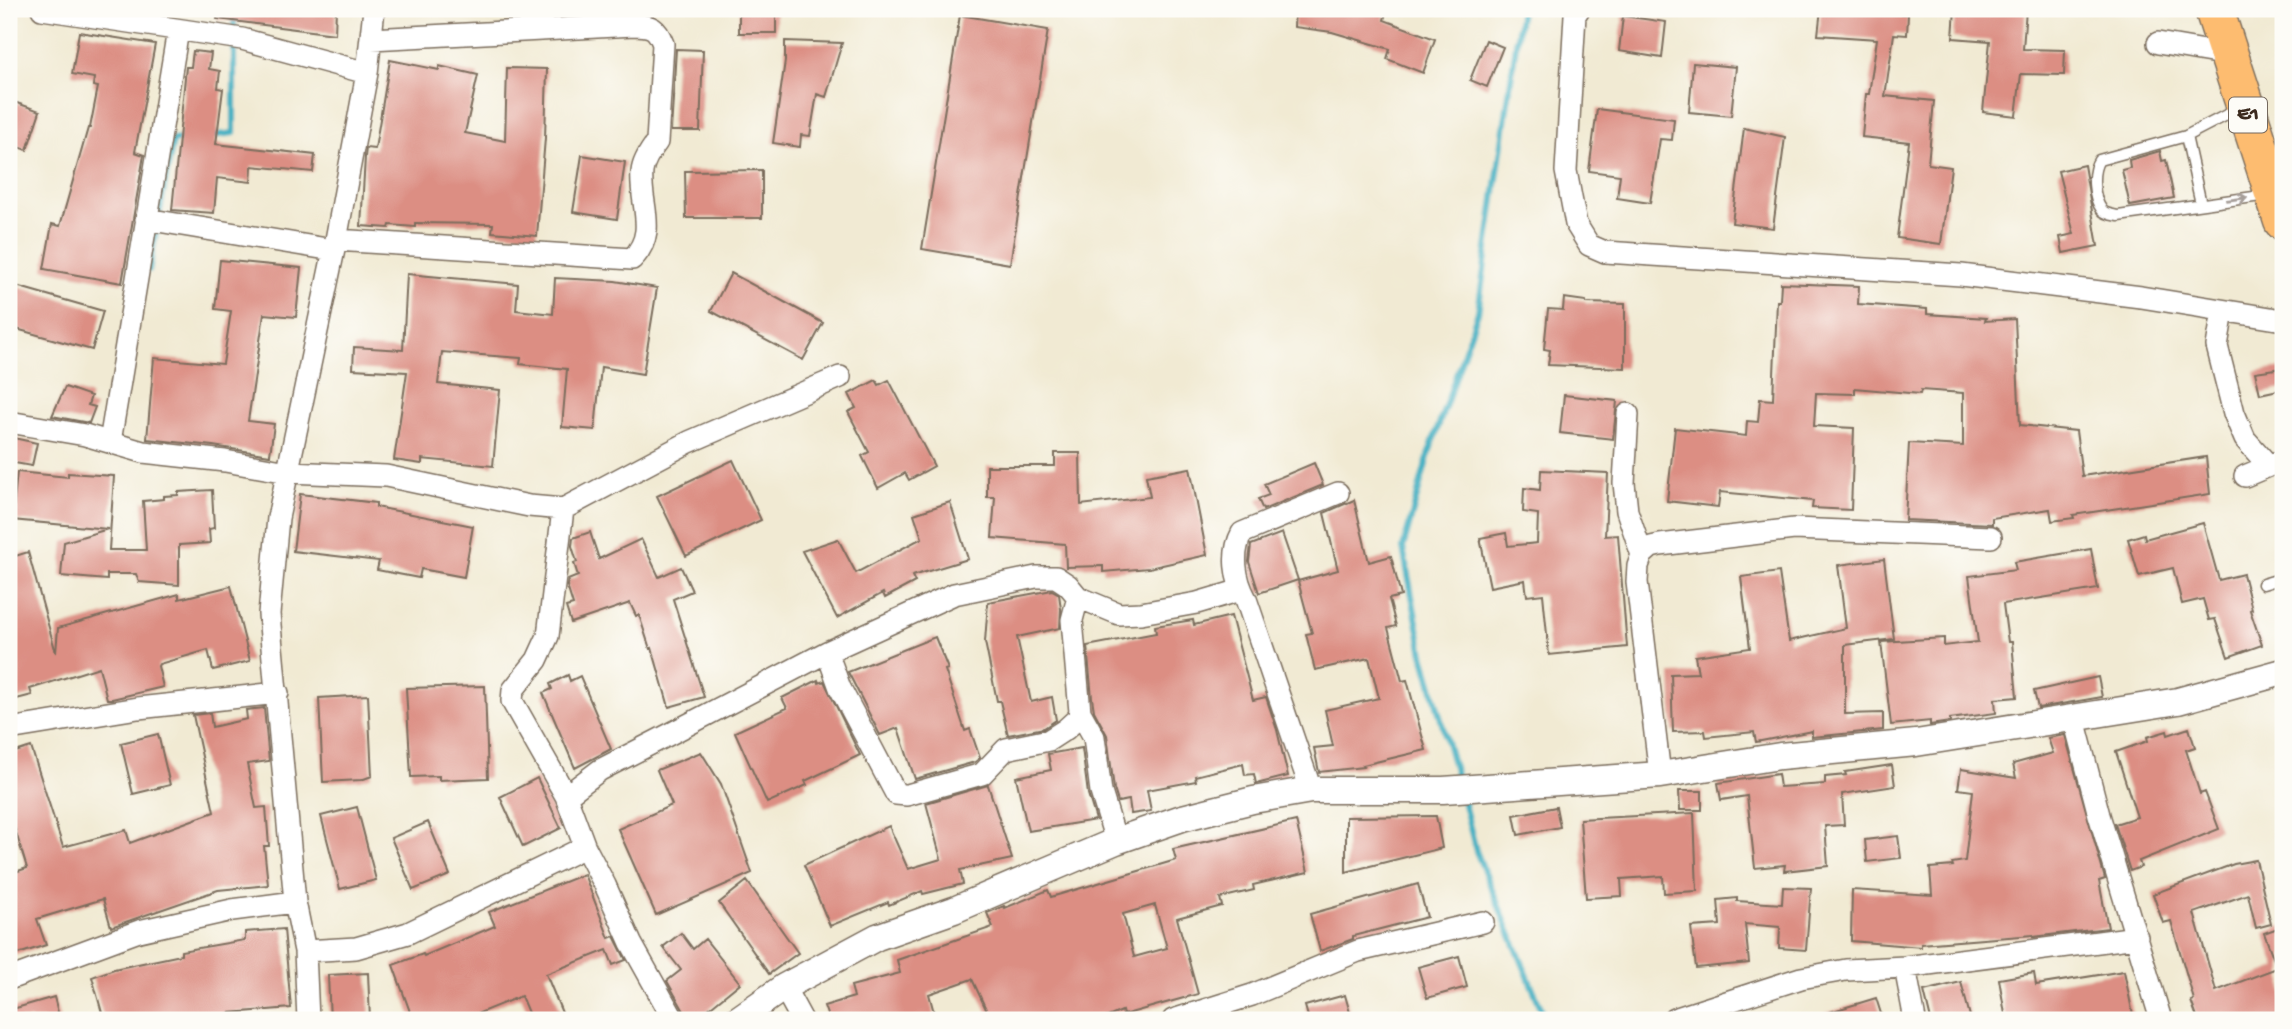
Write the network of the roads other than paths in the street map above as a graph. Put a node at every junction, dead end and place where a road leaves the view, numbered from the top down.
1 (41, 9) edge
2 (374, 9) edge
3 (2214, 9) edge
4 (1572, 11) edge
5 (178, 30) junction
6 (371, 39) junction
7 (2158, 43) dead end
8 (2228, 55) junction
9 (366, 73) junction
10 (2245, 106) junction
11 (2186, 136) junction
12 (2200, 204) junction
13 (2279, 207) edge
14 (146, 219) junction
15 (335, 245) junction
16 (2223, 311) junction
17 (2283, 320) edge
18 (840, 377) dead end
19 (1628, 414) dead end
20 (9, 422) edge
21 (110, 442) junction
22 (2276, 463) edge
23 (288, 472) junction
24 (2245, 477) dead end
25 (1338, 493) dead end
26 (563, 509) junction
27 (1991, 537) dead end
28 (1642, 555) junction
29 (2283, 578) edge
30 (2263, 584) dead end
31 (1241, 590) junction
32 (1078, 597) junction
33 (827, 652) junction
34 (2283, 672) edge
35 (278, 693) junction
36 (1080, 712) junction
37 (2074, 719) junction
38 (9, 729) edge
39 (1660, 775) junction
40 (1311, 790) junction
41 (566, 796) junction
42 (1116, 841) junction
43 (585, 847) junction
44 (295, 902) junction
45 (1483, 922) dead end
46 (2137, 937) junction
47 (305, 951) junction
48 (1905, 967) junction
49 (9, 979) edge
50 (784, 987) junction
51 (1674, 1019) edge
52 (308, 1020) edge
53 (674, 1020) edge
54 (737, 1020) edge
55 (802, 1020) edge
56 (1173, 1020) edge
57 (1915, 1020) edge
58 (2161, 1020) edge

1 - 5 street
2 - 6 street
3 - 8 highway, E1
4 - 16 street
5 - 9 street
5 - 14 street
6 - 9 street
6 - 15 street
7 - 8 street
8 - 10 highway, E1
9 - 15 street
10 - 11 lane
10 - 13 highway, E1
11 - 12 lane
11 - 12 lane
12 -> 13 lane
14 - 15 street
14 - 21 street
15 - 23 street
16 - 17 street
16 - 22 street
18 - 26 street
19 - 28 street
20 - 21 street
21 - 23 street
22 - 24 street
23 - 26 street
23 - 35 street
25 - 31 street
26 - 41 street
27 - 28 street
28 - 39 street
29 - 30 lane
31 - 32 street
31 - 40 street
32 - 33 street
32 - 36 street
33 - 36 street
33 - 41 street
34 - 37 street
35 - 38 street
35 - 44 street
36 - 42 street
37 - 39 street
37 - 46 street
39 - 40 street
40 - 42 street
41 - 43 street
42 - 50 street
43 - 47 street
43 - 53 street
44 - 47 street
44 - 49 street
45 - 56 street
46 - 48 street
46 - 58 street
47 - 52 street
48 - 51 street
48 - 57 street
50 - 54 street
50 - 55 street

